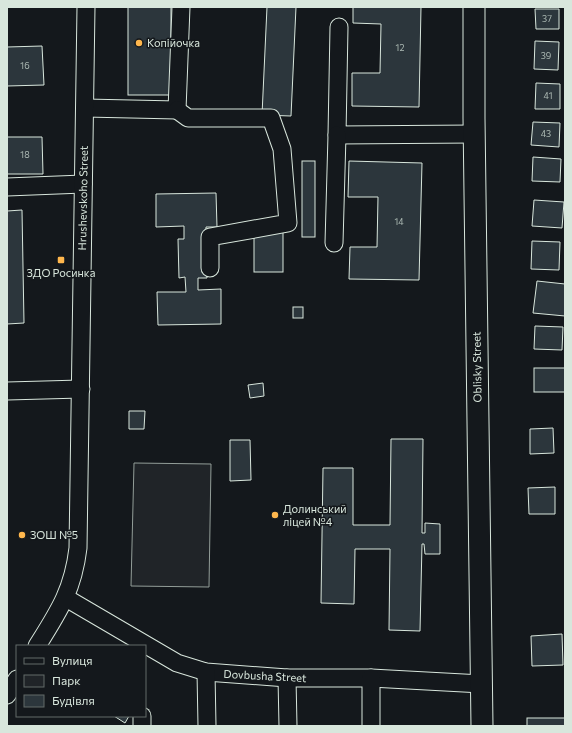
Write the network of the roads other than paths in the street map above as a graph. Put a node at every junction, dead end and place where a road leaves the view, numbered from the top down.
1 (86, 7) edge
2 (181, 7) edge
3 (474, 7) edge
4 (339, 28) dead end
5 (85, 108) junction
6 (177, 110) junction
7 (474, 134) junction
8 (337, 135) junction
9 (83, 184) junction
10 (7, 187) edge
11 (334, 242) dead end
12 (210, 268) dead end
13 (81, 389) junction
14 (7, 391) edge
15 (66, 598) junction
16 (38, 645) edge
17 (145, 645) edge
18 (146, 646) edge
19 (206, 672) junction
20 (286, 678) junction
21 (371, 678) junction
22 (16, 681) edge
23 (482, 684) junction
24 (7, 695) edge
25 (206, 726) edge
26 (288, 726) edge
27 (371, 726) edge
28 (482, 726) edge

1 - 5 street, Hrushevskoho Street
2 - 6 street
3 - 7 main road, Oblisky Street
4 - 8 street
5 - 6 street
5 - 9 street, Hrushevskoho Street
6 - 12 street
7 - 8 street
7 - 23 main road, Oblisky Street
8 - 11 street
9 - 10 street
9 - 13 street, Hrushevskoho Street
13 - 14 street
13 - 15 street, Hrushevskoho Street
15 - 16 street, Hrushevskoho Street
15 - 17 street, Dovbusha Street
18 - 19 street, Dovbusha Street
19 - 20 street, Dovbusha Street
19 - 25 street
20 - 21 street, Dovbusha Street
20 - 26 street
21 - 23 street, Dovbusha Street
21 - 27 street
22 - 24 street
23 - 28 main road, Oblisky Street

